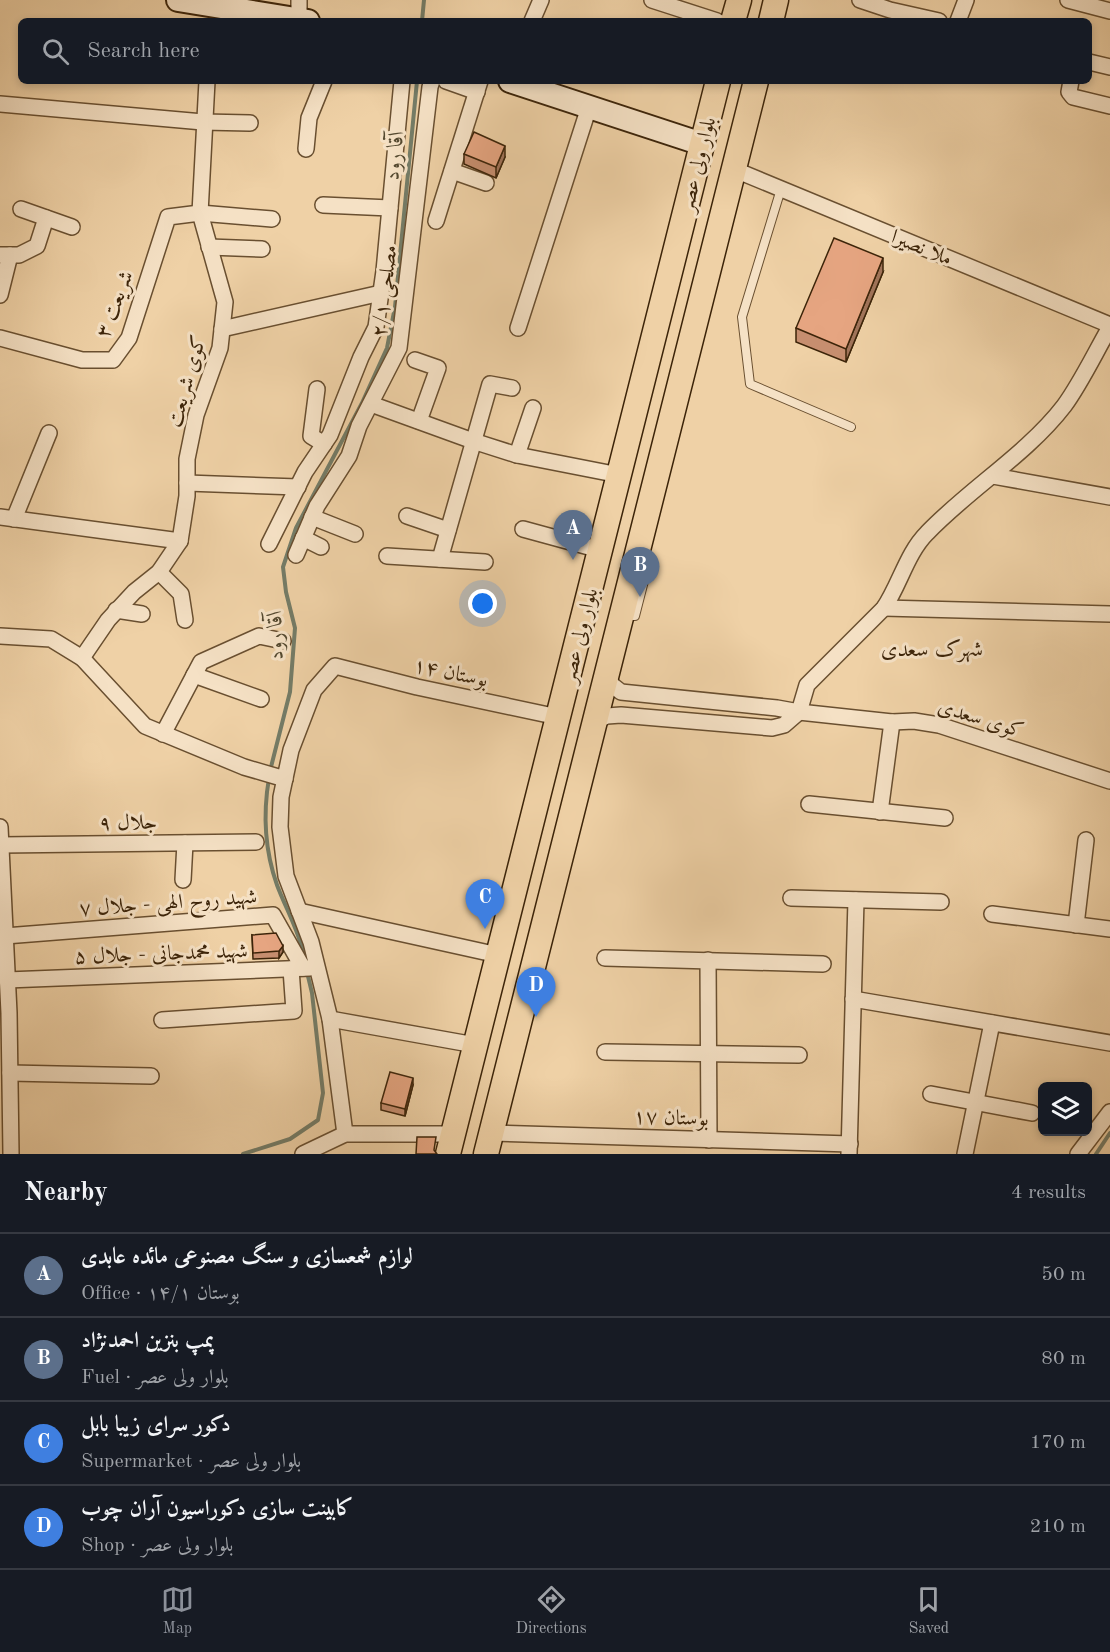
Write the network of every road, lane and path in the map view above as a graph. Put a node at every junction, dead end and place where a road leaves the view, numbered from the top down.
1 (178, 0) edge
2 (541, 0) edge
3 (652, 0) edge
4 (738, 0) edge
5 (776, 0) edge
6 (860, 0) edge
7 (966, 0) edge
8 (1068, 0) edge
9 (213, 9) edge
10 (1110, 11) edge
11 (302, 13) edge
12 (533, 18) edge
13 (708, 18) edge
14 (734, 18) edge
15 (772, 18) edge
16 (926, 18) edge
17 (959, 18) edge
18 (1092, 63) edge
19 (1110, 67) edge
20 (207, 84) edge
21 (323, 84) edge
22 (402, 84) edge
23 (431, 84) edge
24 (462, 84) edge
25 (519, 84) edge
26 (717, 84) edge
27 (755, 84) edge
28 (1071, 84) edge
29 (479, 87) edge
30 (0, 104) edge
31 (1110, 106) edge
32 (589, 107) junction
33 (203, 122) junction
34 (250, 123) dead end
35 (702, 144) junction
36 (306, 149) dead end
37 (733, 169) junction
38 (452, 171) junction
39 (486, 183) dead end
40 (781, 189) junction
41 (322, 205) dead end
42 (390, 208) junction
43 (21, 210) dead end
44 (200, 213) junction
45 (46, 218) junction
46 (272, 219) dead end
47 (436, 221) dead end
48 (72, 227) dead end
49 (209, 247) junction
50 (262, 249) dead end
51 (5, 255) edge
52 (667, 285) junction
53 (381, 293) junction
54 (702, 294) junction
55 (0, 295) edge
56 (1110, 326) edge
57 (518, 328) dead end
58 (222, 329) junction
59 (0, 338) edge
60 (415, 360) dead end
61 (512, 388) dead end
62 (317, 389) dead end
63 (371, 404) junction
64 (533, 408) dead end
65 (419, 421) junction
66 (851, 427) dead end
67 (49, 433) dead end
68 (473, 441) junction
69 (324, 444) junction
70 (517, 455) junction
71 (619, 475) junction
72 (993, 476) junction
73 (187, 483) junction
74 (298, 487) junction
75 (1110, 497) edge
76 (407, 516) dead end
77 (312, 517) junction
78 (7, 518) edge
79 (523, 529) dead end
80 (448, 530) junction
81 (355, 534) dead end
82 (303, 538) junction
83 (180, 541) junction
84 (269, 544) dead end
85 (321, 547) dead end
86 (600, 550) junction
87 (296, 555) dead end
88 (387, 556) dead end
89 (440, 560) junction
90 (485, 562) dead end
91 (159, 572) junction
92 (884, 608) junction
93 (116, 610) junction
94 (142, 614) dead end
95 (1110, 614) edge
96 (184, 620) dead end
97 (0, 636) edge
98 (284, 641) dead end
99 (82, 658) junction
100 (607, 674) junction
101 (194, 675) junction
102 (261, 699) dead end
103 (799, 712) junction
104 (558, 717) junction
105 (595, 721) junction
106 (892, 722) junction
107 (163, 734) junction
108 (285, 779) junction
109 (1110, 781) edge
110 (809, 804) dead end
111 (880, 812) junction
112 (945, 818) dead end
113 (0, 827) edge
114 (0, 836) edge
115 (1086, 840) dead end
116 (256, 842) dead end
117 (184, 843) junction
118 (183, 880) dead end
119 (2, 895) edge
120 (791, 898) dead end
121 (856, 900) junction
122 (941, 902) dead end
123 (299, 911) junction
124 (992, 914) dead end
125 (1076, 925) junction
126 (1110, 929) edge
127 (5, 936) junction
128 (498, 955) junction
129 (605, 958) dead end
130 (708, 960) junction
131 (823, 964) dead end
132 (304, 968) junction
133 (7, 980) junction
134 (853, 999) junction
135 (4, 1015) edge
136 (330, 1019) junction
137 (162, 1020) dead end
138 (992, 1023) junction
139 (1110, 1043) edge
140 (475, 1045) junction
141 (605, 1053) dead end
142 (709, 1054) junction
143 (799, 1055) dead end
144 (10, 1073) junction
145 (151, 1076) dead end
146 (932, 1094) dead end
147 (975, 1102) junction
148 (1110, 1112) edge
149 (1032, 1113) dead end
150 (345, 1134) junction
151 (709, 1140) junction
152 (489, 1143) edge
153 (451, 1144) edge
154 (849, 1149) edge
155 (11, 1154) edge
156 (303, 1154) edge
157 (965, 1154) edge
158 (1078, 1154) edge

1 - 9 street
2 - 12 street
3 - 13 street
4 - 14 main road
5 - 15 main road
6 - 16 street
7 - 17 street
8 - 10 street
9 - 11 street
18 - 19 street
20 - 33 street, کوی شریعت
21 - 36 street
22 - 42 street
23 - 63 street, مصلحی ۲/۱
24 - 29 street
25 - 32 street
26 - 35 main road, بلوار ولی عصر
27 - 37 main road, بلوار ولی عصر
28 - 31 street
29 - 38 street
30 - 33 street
32 - 35 street
32 - 57 street
33 - 34 street
33 - 44 street, کوی شریعت
35 - 52 main road, بلوار ولی عصر
37 - 40 street, ملا نصیرا
37 - 54 main road, بلوار ولی عصر
38 - 39 street
38 - 47 street
40 - 56 street, ملا نصیرا
40 - 66 lane
41 - 42 street
42 - 53 street
43 - 45 street
44 - 46 street
44 - 49 street, کوی شریعت
44 - 59 street, شریعت ۳
45 - 48 street
45 - 51 street
49 - 50 street
49 - 58 street, کوی شریعت
51 - 55 street
52 - 54 main road
52 - 71 main road, بلوار ولی عصر
53 - 58 street
53 - 69 street
54 - 100 main road, بلوار ولی عصر
56 - 72 street
58 - 73 street, کوی شریعت
60 - 65 street
61 - 68 street
62 - 69 street
63 - 65 street
63 - 77 street, مصلحی ۲/۱
64 - 70 street
65 - 68 street
67 - 78 street
68 - 70 street
68 - 80 street
69 - 74 street
70 - 71 street
71 - 86 main road, بلوار ولی عصر
72 - 75 street
72 - 92 street
73 - 74 street
73 - 83 street, کوی شریعت
74 - 84 street
76 - 80 street
77 - 81 street
77 - 82 street, مصلحی ۲/۱
78 - 83 street
79 - 86 street
80 - 89 street
82 - 85 street
82 - 87 street, مصلحی ۲/۱
83 - 91 street, کوی شریعت
86 - 104 main road, بلوار ولی عصر
88 - 89 street
89 - 90 street
91 - 93 street, کوی شریعت
91 - 96 street
92 - 95 street
92 - 103 street
93 - 94 street
93 - 99 street, کوی شریعت
97 - 99 street
98 - 101 street
99 - 107 street
100 - 103 street, کوی سعدی
100 - 105 main road, بلوار ولی عصر
101 - 102 street
101 - 107 street
103 - 105 street
103 - 106 street, کوی سعدی
104 - 108 street, بوستان ۱۴
104 - 128 main road, بلوار ولی عصر
105 - 152 main road, بلوار ولی عصر
106 - 109 street, کوی سعدی
106 - 111 street
107 - 108 street
108 - 123 street
110 - 111 street
111 - 112 street
113 - 114 street
114 - 117 street, جلال ۹
114 - 119 street
115 - 125 street
116 - 117 street, جلال ۹
117 - 118 street
119 - 127 street
120 - 121 street
121 - 122 street
121 - 134 street
123 - 128 street
123 - 132 street
124 - 125 street
125 - 126 street
127 - 132 street, شهید روح الهی - جلال ۷
127 - 133 street
128 - 140 main road, بلوار ولی عصر
129 - 130 street
130 - 131 street
130 - 142 street
132 - 133 street, شهید محمدجانی - جلال ۵
132 - 136 street
132 - 137 street
133 - 135 street
134 - 138 street
134 - 154 street
135 - 144 street
136 - 140 street
136 - 150 street
138 - 139 street
138 - 147 street
140 - 153 main road, بلوار ولی عصر
141 - 142 street
142 - 143 street
142 - 151 street
144 - 145 street
144 - 155 street
146 - 147 street
147 - 149 street
147 - 157 street
148 - 158 street
150 - 153 street
150 - 156 street
151 - 152 street, بوستان ۱۷
151 - 154 street, بوستان ۱۷

